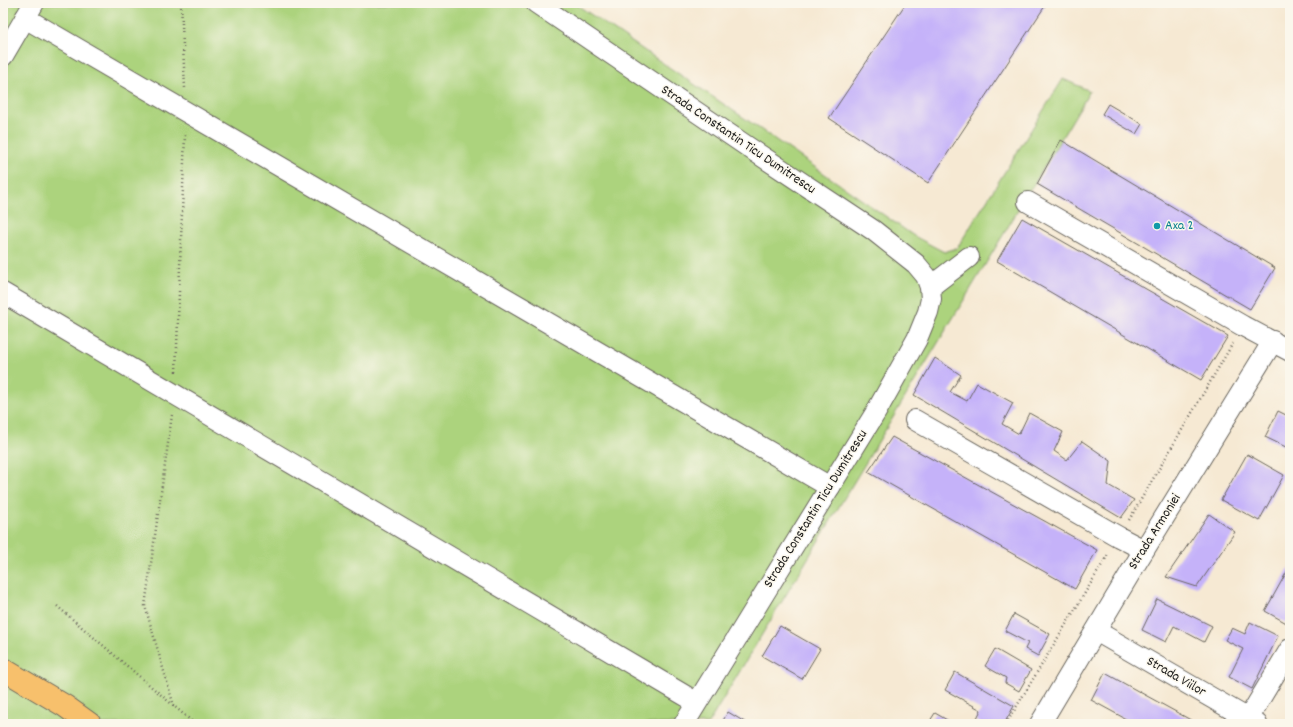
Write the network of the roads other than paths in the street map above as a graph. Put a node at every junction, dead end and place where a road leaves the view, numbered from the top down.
1 (536, 3) edge
2 (30, 11) edge
3 (3, 56) edge
4 (1028, 202) dead end
5 (969, 257) dead end
6 (930, 287) junction
7 (3, 293) edge
8 (1273, 341) junction
9 (1290, 351) edge
10 (914, 420) dead end
11 (830, 487) junction
12 (1144, 550) junction
13 (1096, 631) junction
14 (1290, 649) edge
15 (3, 669) edge
16 (3, 674) edge
17 (696, 702) junction
18 (1253, 722) edge
19 (65, 724) edge
20 (90, 724) edge
21 (684, 724) edge
22 (1040, 724) edge

1 - 6 street, Strada Constantin Ticu Dumitrescu
2 - 3 street
2 - 11 street
4 - 8 street
5 - 6 street
6 - 11 street, Strada Constantin Ticu Dumitrescu
7 - 17 street
8 - 9 street
8 - 12 street, Strada Armoniei
10 - 12 street
11 - 17 street, Strada Constantin Ticu Dumitrescu
12 - 13 street, Strada Armoniei
13 - 18 street, Strada Viilor
13 - 22 street, Strada Armoniei
14 - 18 street
15 - 20 highway
16 - 19 highway
17 - 21 street, Strada Constantin Ticu Dumitrescu

